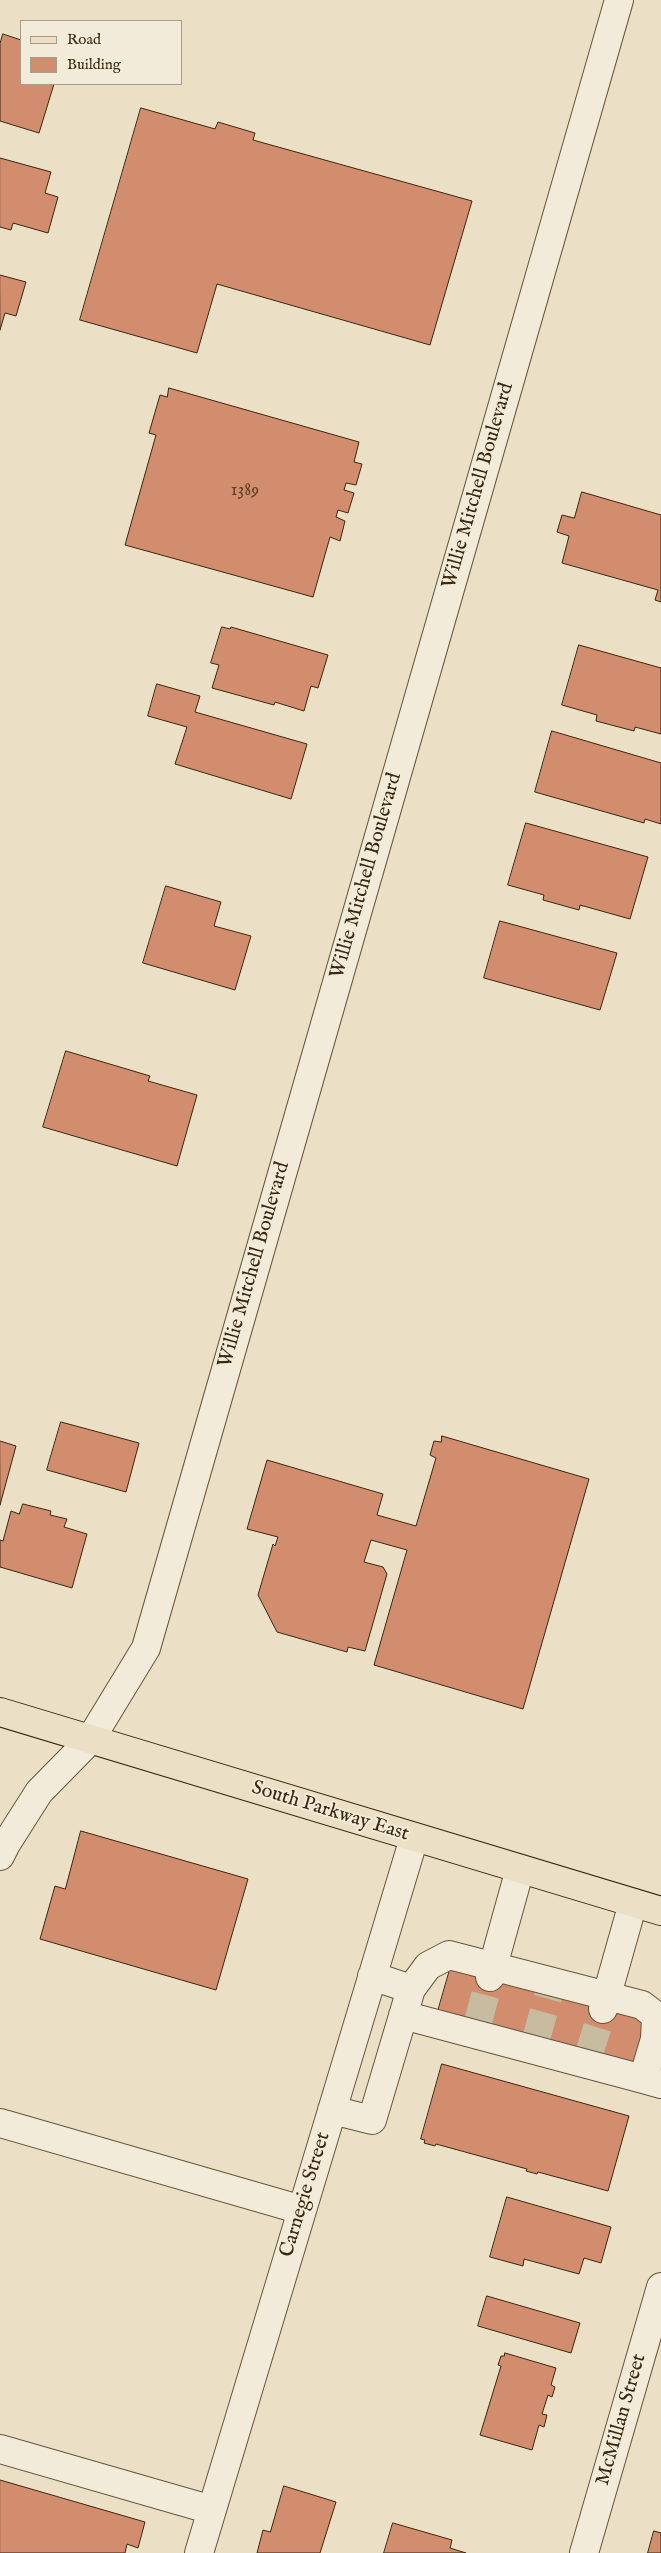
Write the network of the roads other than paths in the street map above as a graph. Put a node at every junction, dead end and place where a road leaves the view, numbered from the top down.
1 (619, 0) edge
2 (0, 1712) edge
3 (90, 1740) junction
4 (414, 1838) junction
5 (0, 1856) edge
6 (520, 1869) junction
7 (633, 1903) junction
8 (661, 1911) edge
9 (492, 1972) junction
10 (372, 1976) junction
11 (411, 1989) junction
12 (605, 2002) junction
13 (403, 2014) junction
14 (652, 2081) edge
15 (332, 2110) junction
16 (0, 2123) edge
17 (302, 2210) junction
18 (661, 2287) edge
19 (0, 2449) edge
20 (212, 2510) junction
21 (199, 2553) edge
22 (584, 2553) edge

1 - 3 street, Willie Mitchell Boulevard
2 - 3 main road, South Parkway East
3 - 4 main road, South Parkway East
3 - 5 street, Willie Mitchell Boulevard
4 - 6 main road, South Parkway East
4 - 10 street, Carnegie Street
6 - 7 main road, South Parkway East
6 - 9 street
7 - 8 main road, South Parkway East
7 - 12 street
9 - 11 street
9 - 12 street
10 - 11 street
10 - 15 street, Carnegie Street
11 - 13 street
12 - 14 street
13 - 14 street
13 - 15 street
15 - 17 street, Carnegie Street
16 - 17 street
17 - 20 street, Carnegie Street
18 - 22 street, McMillan Street
19 - 20 street
20 - 21 street, Carnegie Street

